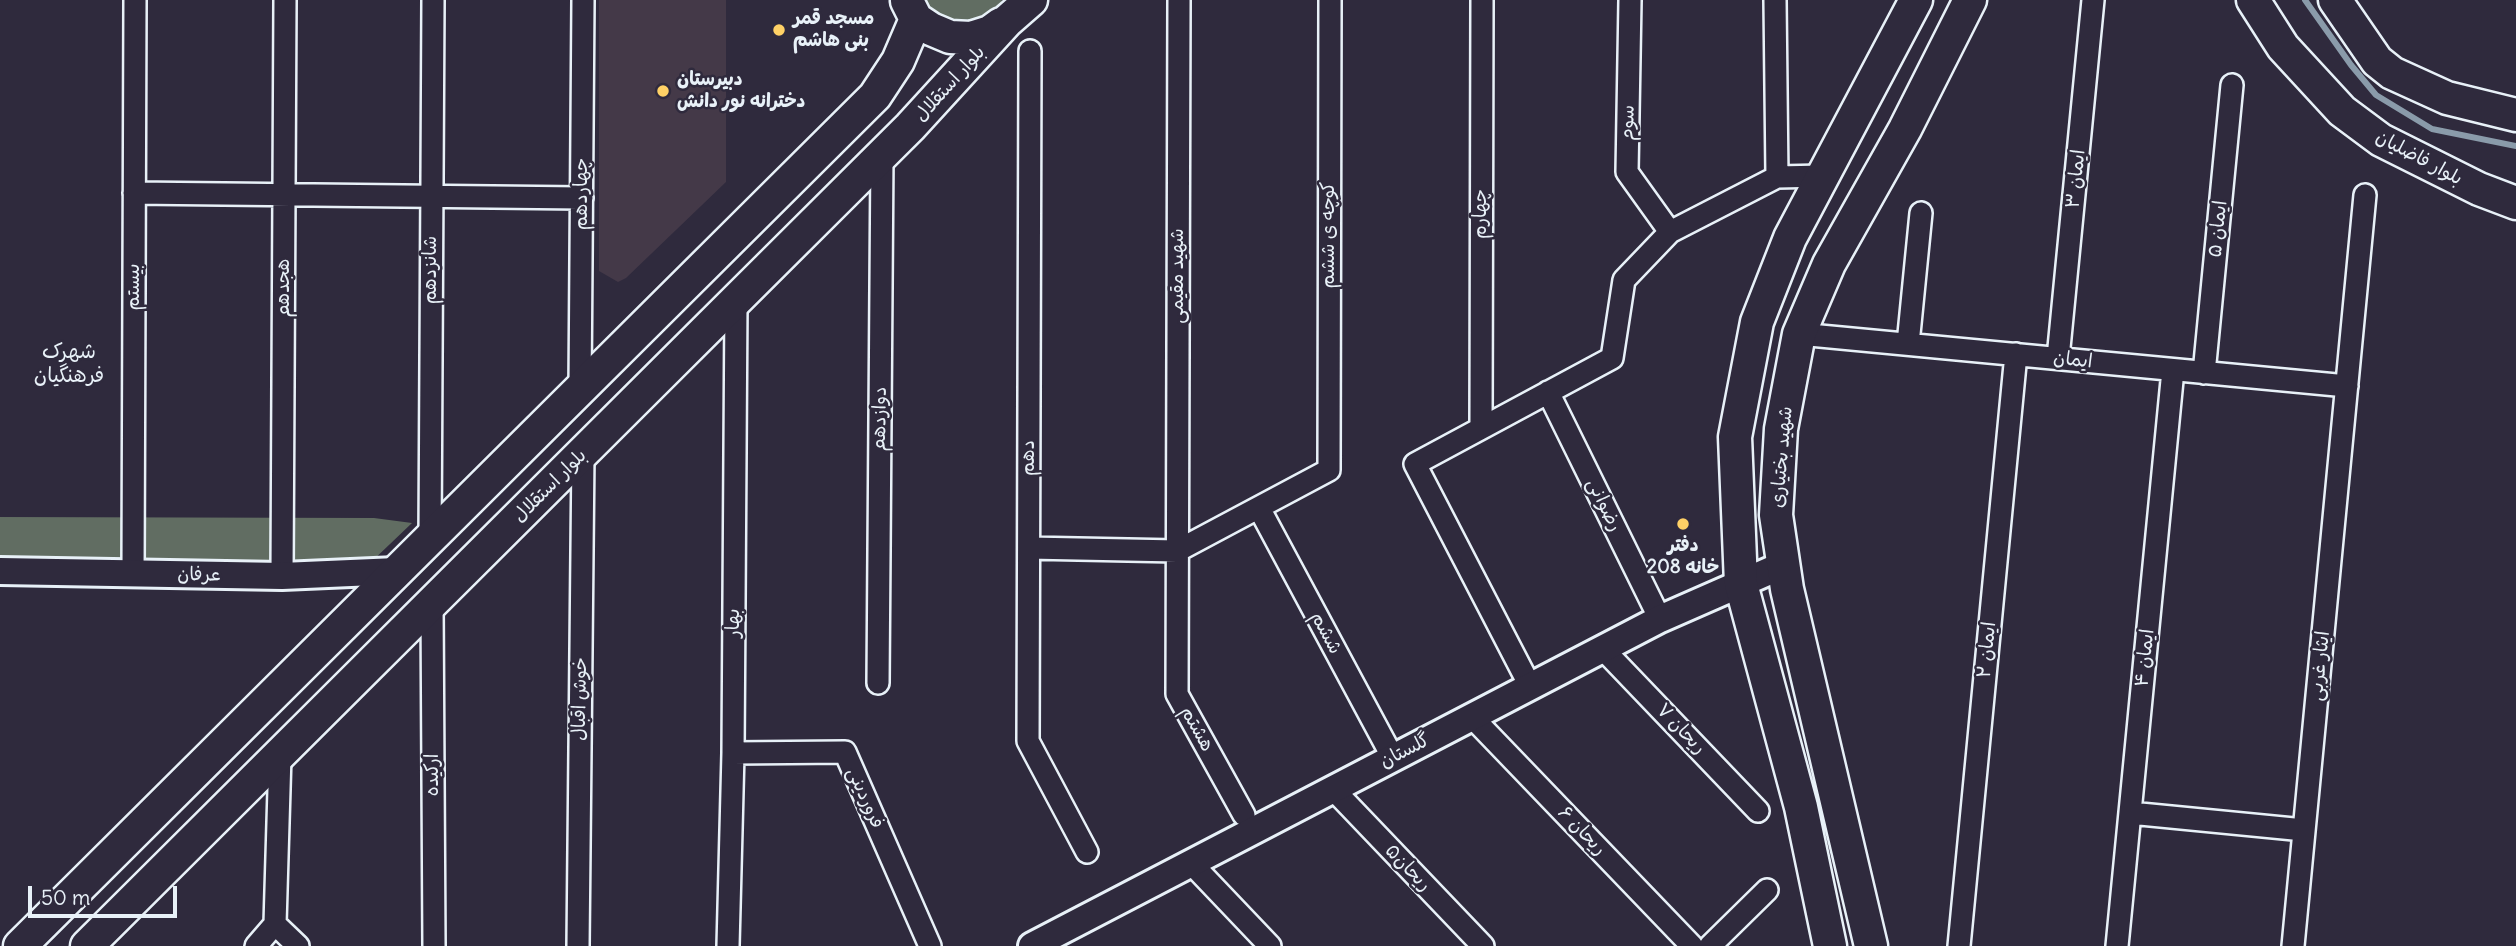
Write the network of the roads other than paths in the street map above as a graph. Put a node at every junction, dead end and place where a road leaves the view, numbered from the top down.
1 (135, 0) edge
2 (285, 0) edge
3 (433, 0) edge
4 (583, 0) edge
5 (1031, 0) edge
6 (1179, 0) edge
7 (1330, 0) edge
8 (1482, 0) edge
9 (1630, 0) edge
10 (1775, 0) edge
11 (1916, 0) edge
12 (1970, 0) edge
13 (2093, 0) edge
14 (2253, 0) edge
15 (2335, 0) edge
16 (911, 9) edge
17 (1014, 10) edge
18 (1030, 51) dead end
19 (2232, 85) dead end
20 (2516, 115) edge
21 (883, 155) junction
22 (1824, 176) junction
23 (1777, 177) junction
24 (134, 193) junction
25 (284, 195) junction
26 (2365, 195) dead end
27 (432, 196) junction
28 (582, 198) junction
29 (2516, 203) edge
30 (1921, 213) dead end
31 (1670, 232) junction
32 (736, 301) junction
33 (1799, 334) junction
34 (1908, 344) junction
35 (2016, 354) junction
36 (2058, 358) junction
37 (2173, 370) junction
38 (2204, 373) junction
39 (2347, 386) junction
40 (580, 389) junction
41 (1548, 392) junction
42 (1481, 428) junction
43 (583, 453) junction
44 (1259, 508) junction
45 (430, 539) junction
46 (1029, 548) junction
47 (1177, 551) junction
48 (1783, 565) junction
49 (0, 571) edge
50 (397, 571) junction
51 (133, 573) junction
52 (282, 576) junction
53 (1741, 584) junction
54 (432, 603) junction
55 (1660, 619) junction
56 (1603, 649) junction
57 (878, 683) dead end
58 (1530, 686) junction
59 (1472, 717) junction
60 (733, 753) junction
61 (280, 755) junction
62 (1393, 758) junction
63 (1333, 789) junction
64 (1758, 811) dead end
65 (2130, 813) junction
66 (1244, 815) dead end
67 (2304, 830) junction
68 (1087, 852) dead end
69 (1191, 863) junction
70 (1767, 890) dead end
71 (275, 924) junction
72 (1045, 943) edge
73 (20, 946) edge
74 (87, 946) edge
75 (256, 946) edge
76 (298, 946) edge
77 (434, 946) edge
78 (578, 946) edge
79 (728, 946) edge
80 (930, 946) edge
81 (1270, 946) edge
82 (1483, 946) edge
83 (1692, 946) edge
84 (1710, 946) edge
85 (1830, 946) edge
86 (1871, 946) edge
87 (1959, 946) edge
88 (2117, 946) edge
89 (2293, 946) edge

1 - 24 street, بیستم
2 - 25 street, هجدهم
3 - 27 street, شانزدهم
4 - 28 street, چهاردهم
5 - 17 main road
6 - 47 street, شهید مقیمی
7 - 44 street, کوچه ی ششم
8 - 42 street, چهارم
9 - 31 street, سوم
10 - 23 street
11 - 22 main road, شهید بختیاری
12 - 33 main road, شهید بختیاری
13 - 36 street, ایمان ۳
14 - 29 main road, بلوار فاضلیان
15 - 20 main road
16 - 17 main road
16 - 40 main road
17 - 21 main road, بلوار استقلال
18 - 46 street, دهم
19 - 38 street, ایمان ۵
21 - 32 main road, بلوار استقلال
21 - 57 street, دوازدهم
22 - 23 street
22 - 53 main road, شهید بختیاری
23 - 31 street
24 - 25 street
24 - 51 street, بیستم
25 - 27 street
25 - 52 street, هجدهم
26 - 39 street, ایثار غربی
27 - 28 street
27 - 45 street, شانزدهم
28 - 40 street, چهاردهم
30 - 34 street
31 - 41 street
32 - 43 main road, بلوار استقلال
32 - 60 street, بهار
33 - 34 street, ایمان
33 - 48 main road, شهید بختیاری
34 - 35 street, ایمان
35 - 36 street, ایمان
35 - 87 street, ایمان ۲
36 - 37 street, ایمان
37 - 38 street, ایمان
37 - 65 street, ایمان ۴
38 - 39 street, ایمان
39 - 67 street, ایثار غربی
40 - 45 main road
41 - 42 street
41 - 55 street, رضوانی
42 - 58 street
43 - 54 main road, بلوار استقلال
43 - 78 street, خوش اقبال
44 - 47 street
44 - 62 street, ششم
45 - 50 main road
46 - 47 street
46 - 68 street, دهم
47 - 66 street, هشتم
48 - 53 street, گلستان
48 - 86 main road, شهید بختیاری
49 - 51 street, عرفان
50 - 52 street, عرفان
50 - 54 main road
50 - 73 main road
51 - 52 street, عرفان
53 - 55 street, گلستان
53 - 85 main road, شهید بختیاری
54 - 61 main road, بلوار استقلال
54 - 77 street, ارکیده
55 - 56 street, گلستان
56 - 58 street, گلستان
56 - 64 street, ریحان ۷
58 - 59 street, گلستان
59 - 62 street, گلستان
59 - 83 street, ریحان ۶
60 - 79 street, بهار
60 - 80 street, فروردینی
61 - 71 street
61 - 74 main road, بلوار استقلال
62 - 63 street, گلستان
63 - 69 street, گلستان
63 - 82 street, ریحان۵
65 - 67 street
65 - 88 street, ایمان ۴
67 - 89 street, ایثار غربی
69 - 72 street, گلستان
69 - 81 street
70 - 84 street
71 - 75 street
71 - 76 street

